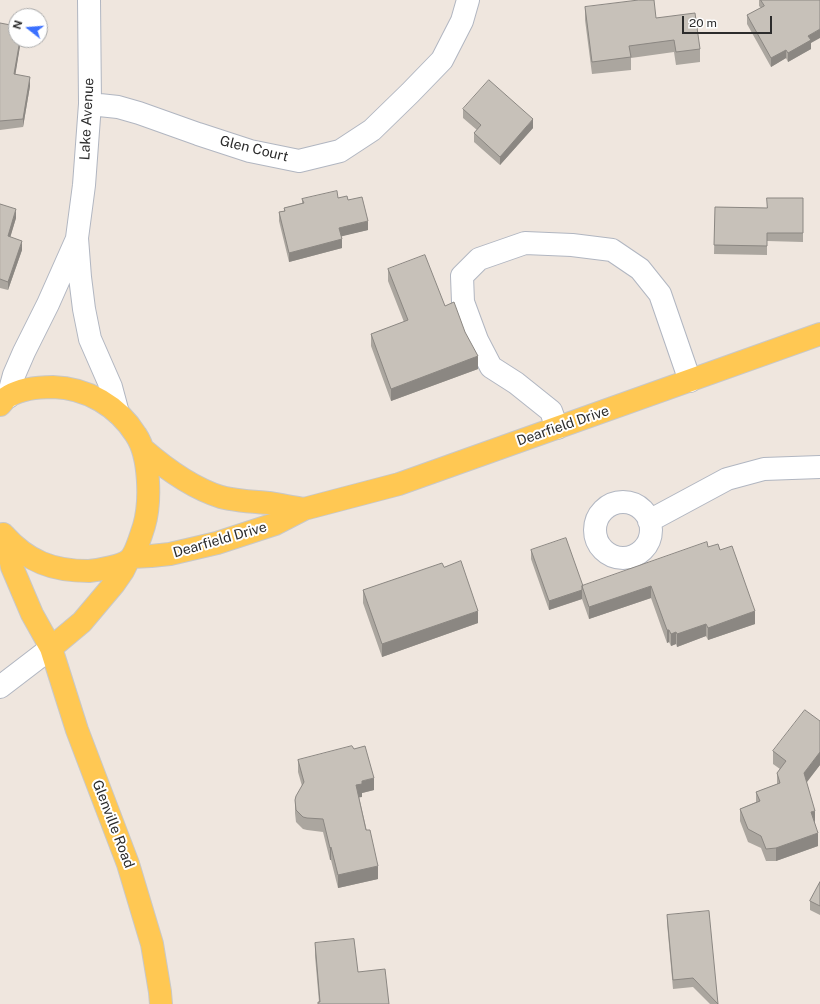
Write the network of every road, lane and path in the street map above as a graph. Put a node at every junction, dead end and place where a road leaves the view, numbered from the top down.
1 (88, 0) edge
2 (468, 0) edge
3 (90, 104) junction
4 (77, 238) junction
5 (820, 335) edge
6 (690, 381) junction
7 (4, 401) edge
8 (118, 413) junction
9 (557, 428) junction
10 (143, 450) junction
11 (820, 467) edge
12 (304, 509) junction
13 (649, 521) dead end
14 (3, 533) edge
15 (130, 559) junction
16 (51, 648) junction
17 (0, 687) edge
18 (161, 1004) edge

1 - 3 street, Lake Avenue
2 - 3 street, Glen Court
3 - 4 street, Lake Avenue
4 - 7 street, Lake Avenue
4 - 8 street, Lake Avenue
5 - 6 main road, Dearfield Drive
6 - 9 main road, Dearfield Drive
6 - 9 street
7 - 8 main road
8 - 10 main road
9 - 12 main road, Dearfield Drive
10 - 12 main road, Dearfield Drive
10 - 15 main road
11 - 13 street
12 - 15 main road, Dearfield Drive
14 - 15 main road, Dearfield Drive
14 - 16 main road, Glenville Road
15 - 16 main road
16 - 17 street
16 - 18 main road, Glenville Road

